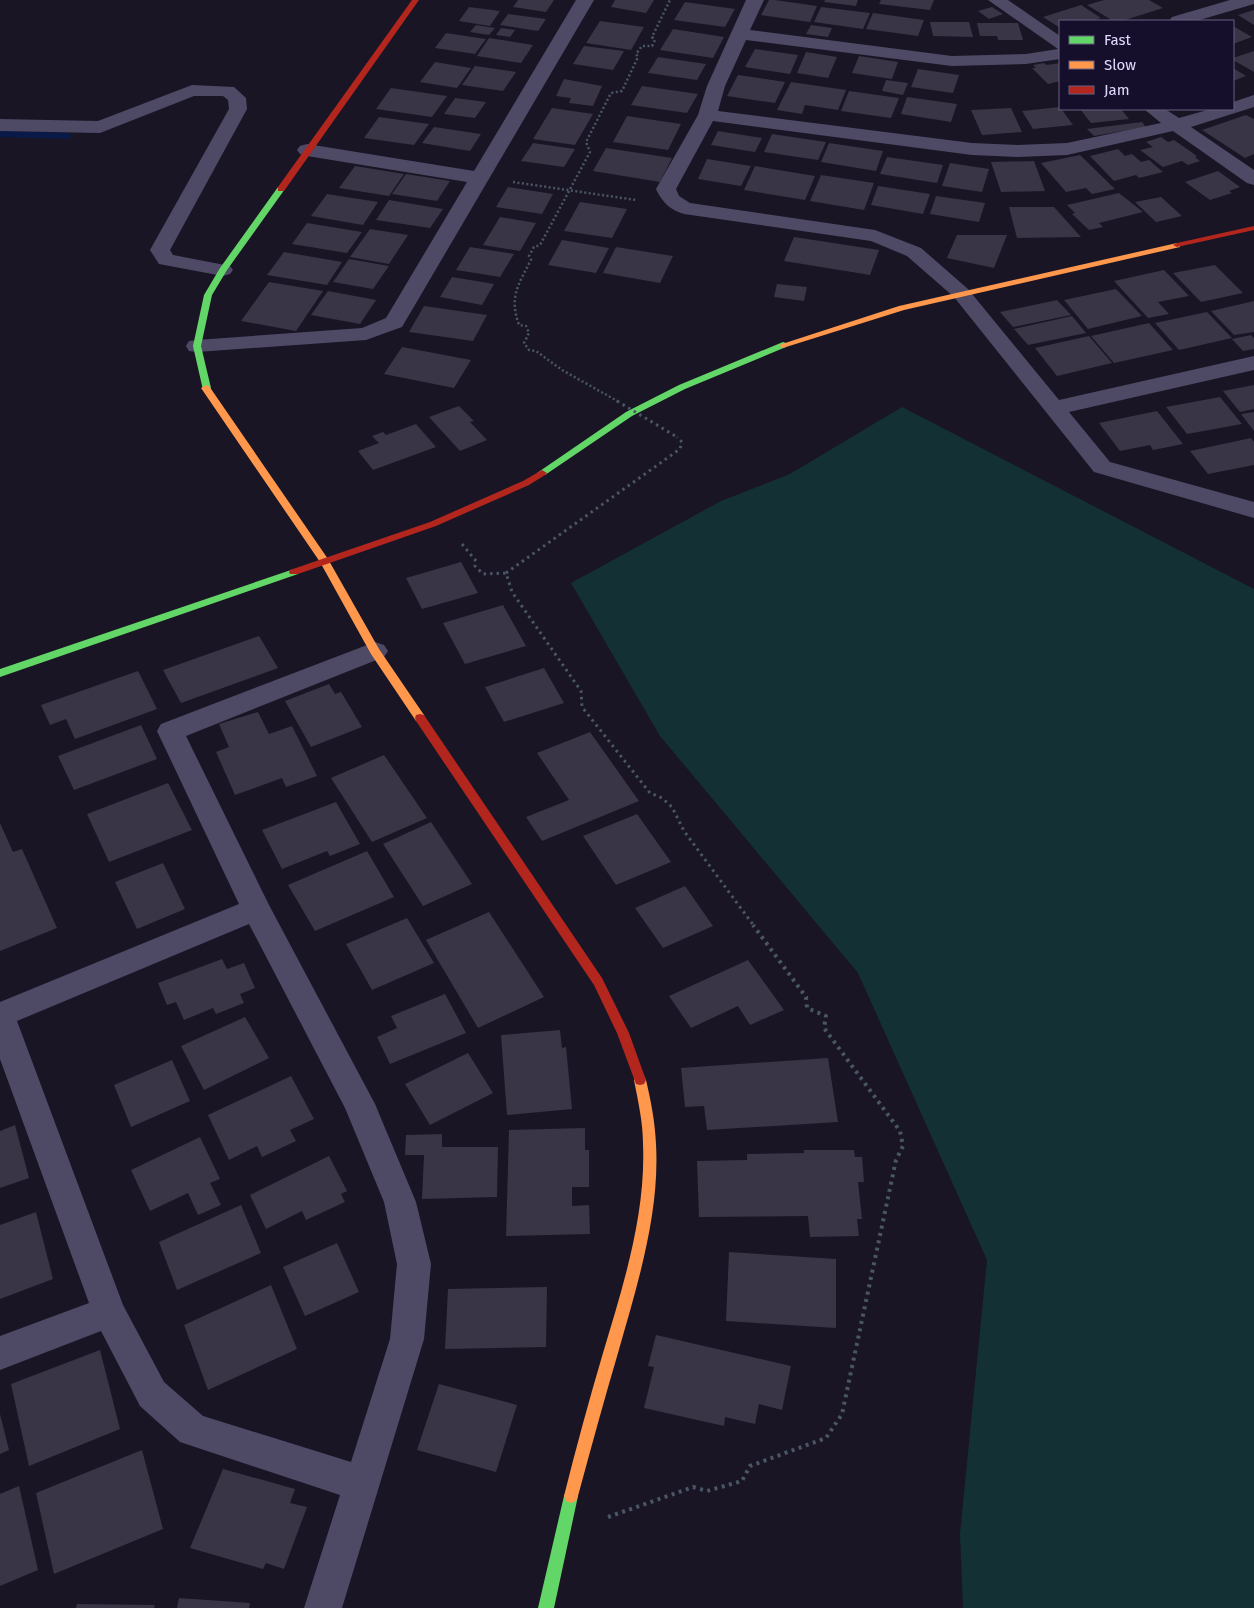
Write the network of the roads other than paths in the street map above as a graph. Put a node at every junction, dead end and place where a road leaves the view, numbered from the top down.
1 (416, 0) edge
2 (584, 0) edge
3 (755, 0) edge
4 (997, 0) edge
5 (1248, 0) edge
6 (1181, 20) edge
7 (740, 34) junction
8 (1059, 43) edge
9 (1059, 54) edge
10 (1254, 101) edge
11 (1234, 107) edge
12 (1154, 110) edge
13 (1225, 110) edge
14 (707, 115) junction
15 (0, 125) edge
16 (1177, 125) junction
17 (307, 150) junction
18 (478, 178) junction
19 (1254, 179) edge
20 (1254, 228) edge
21 (223, 270) junction
22 (961, 293) junction
23 (196, 346) junction
24 (1254, 363) edge
25 (1054, 408) junction
26 (1254, 510) edge
27 (324, 562) junction
28 (375, 651) junction
29 (0, 673) edge
30 (256, 909) junction
31 (0, 1016) edge
32 (109, 1312) junction
33 (0, 1353) edge
34 (362, 1484) junction
35 (323, 1608) edge
36 (546, 1608) edge

1 - 17 street
2 - 18 street
3 - 7 street
4 - 8 street
5 - 6 street
7 - 9 street
7 - 14 street
10 - 11 street
12 - 16 street
13 - 16 street
14 - 16 street
14 - 22 street
15 - 21 street
16 - 19 street
17 - 18 street
17 - 21 street
18 - 23 street
20 - 22 street
21 - 23 street
22 - 25 street
22 - 27 street
23 - 27 street
24 - 25 street
25 - 26 street
27 - 28 street
27 - 29 street
28 - 30 street
28 - 36 street
30 - 31 street
30 - 34 street
31 - 32 street
32 - 33 street
32 - 34 street
34 - 35 street

